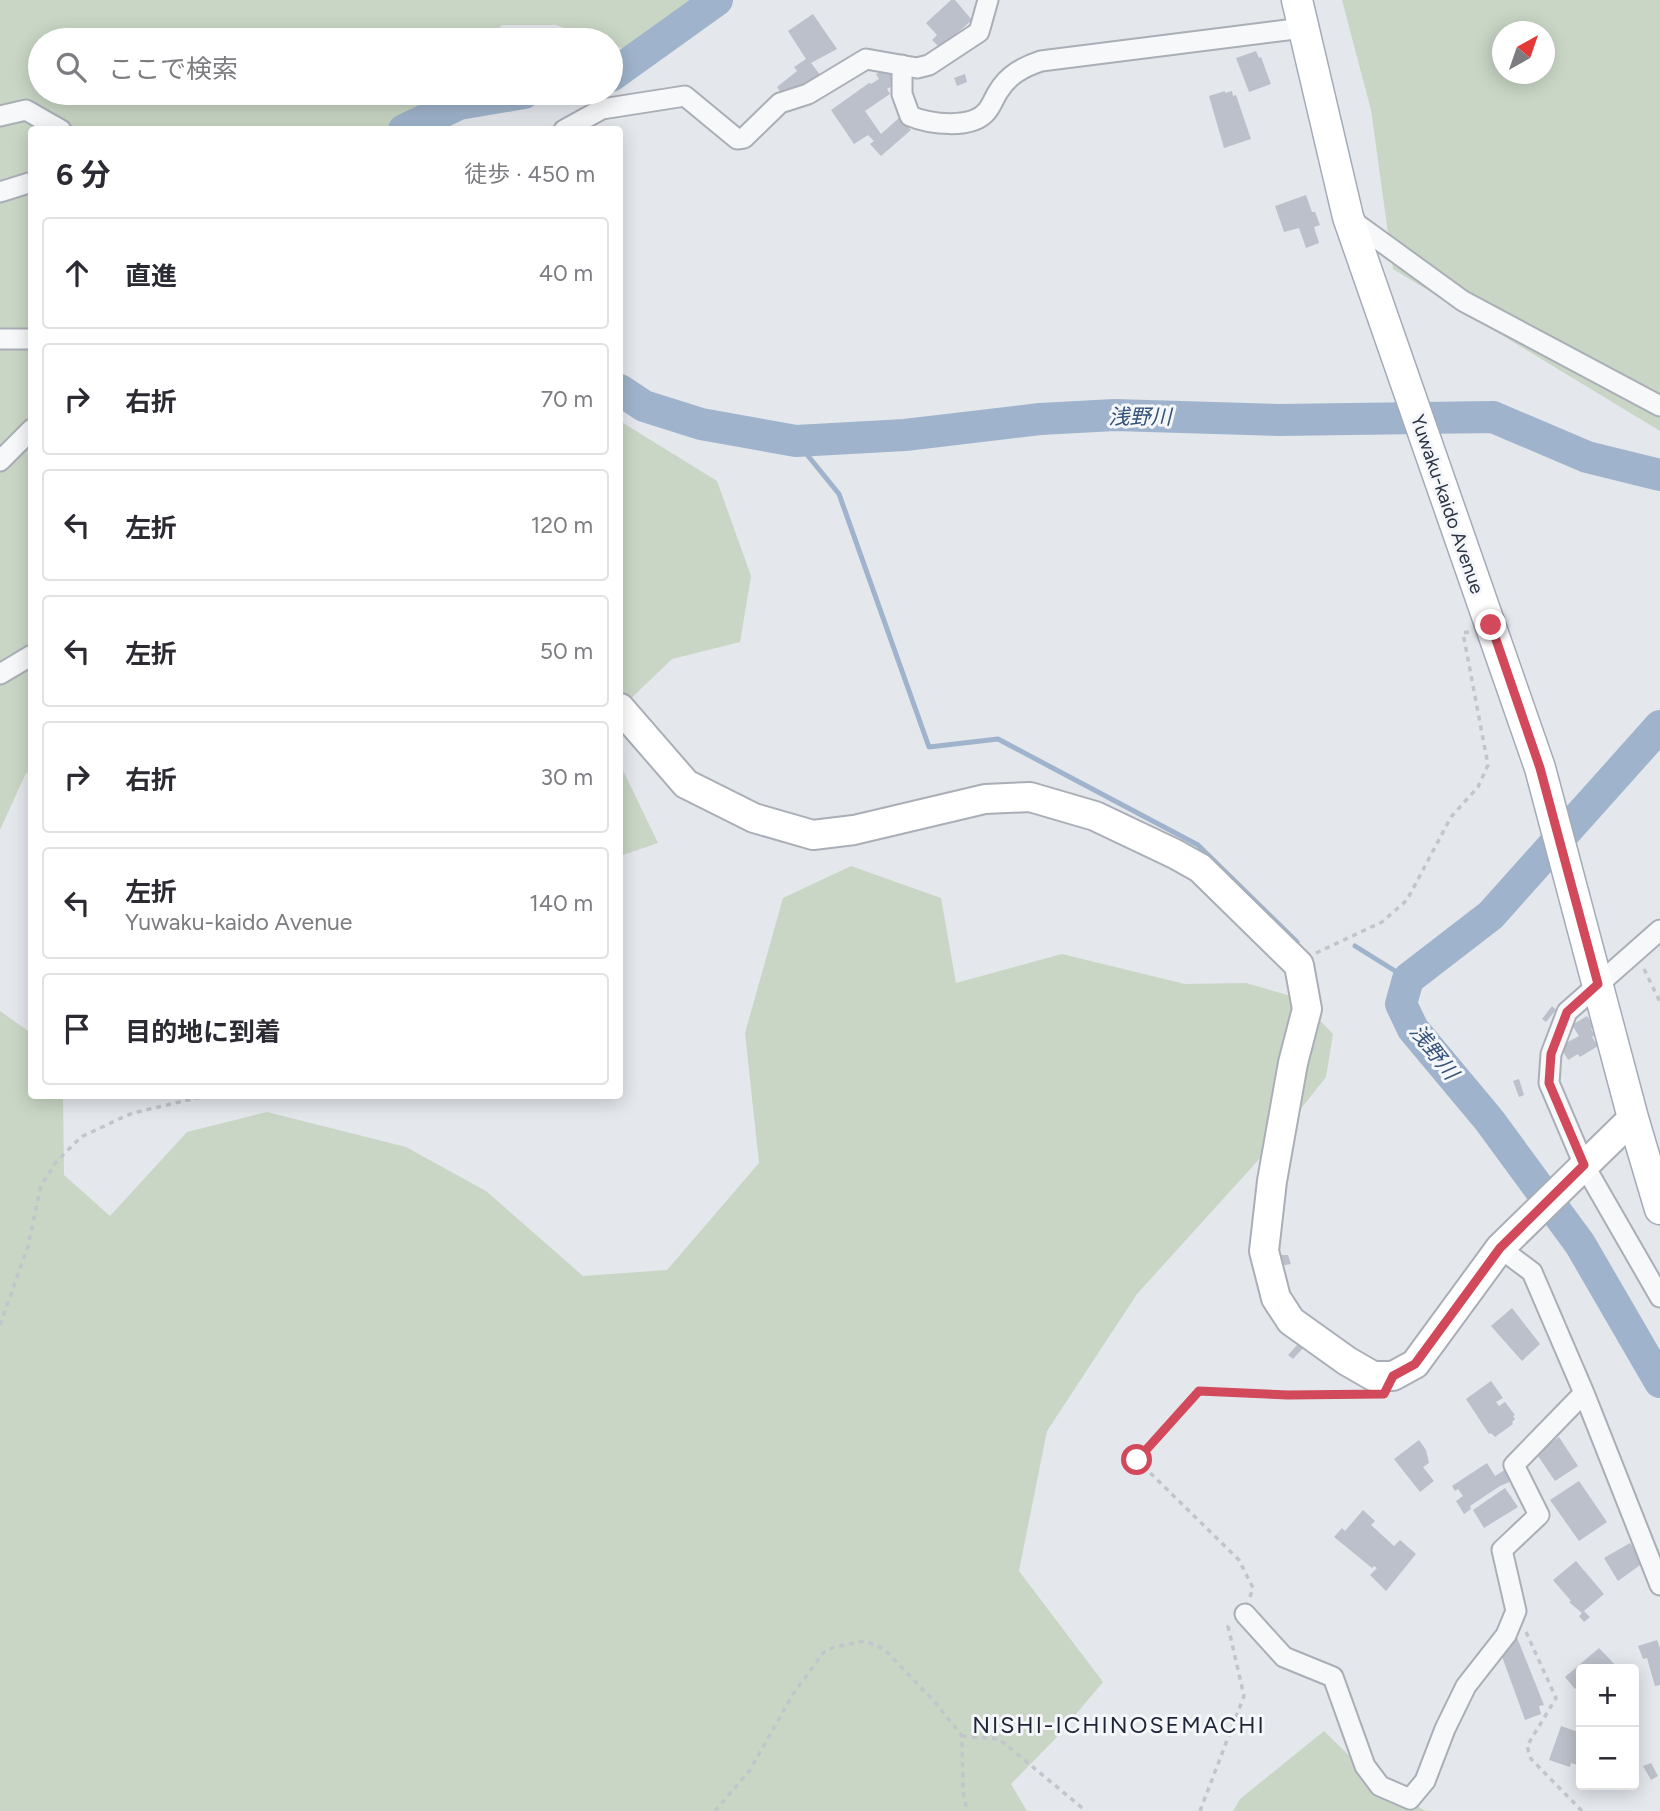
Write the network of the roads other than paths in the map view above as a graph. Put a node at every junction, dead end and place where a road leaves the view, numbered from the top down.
1 (988, 0) edge
2 (1300, 14) edge
3 (902, 65) junction
4 (0, 116) edge
5 (54, 126) edge
6 (571, 126) edge
7 (28, 183) edge
8 (0, 192) edge
9 (1348, 217) junction
10 (0, 339) edge
11 (28, 339) edge
12 (1660, 406) edge
13 (28, 433) edge
14 (0, 461) edge
15 (28, 657) edge
16 (0, 674) edge
17 (623, 711) edge
18 (1660, 930) edge
19 (1598, 984) junction
20 (1633, 1118) junction
21 (1577, 1172) junction
22 (1660, 1209) edge
23 (1507, 1239) junction
24 (1660, 1297) edge
25 (1584, 1393) junction
26 (1660, 1585) edge
27 (1245, 1614) road end

1 - 3 street
2 - 3 street
2 - 9 main road, Yuwaku-kaido Avenue
3 - 6 street
4 - 5 street
7 - 8 street
9 - 12 street
9 - 19 main road, Yuwaku-kaido Avenue
10 - 11 street
13 - 14 street
15 - 16 street
17 - 23 street
18 - 19 street
19 - 20 main road, Yuwaku-kaido Avenue
19 - 21 street
20 - 21 street
20 - 22 main road, Yuwaku-kaido Avenue
21 - 23 street
21 - 24 street
23 - 25 street
25 - 26 street
25 - 27 street

